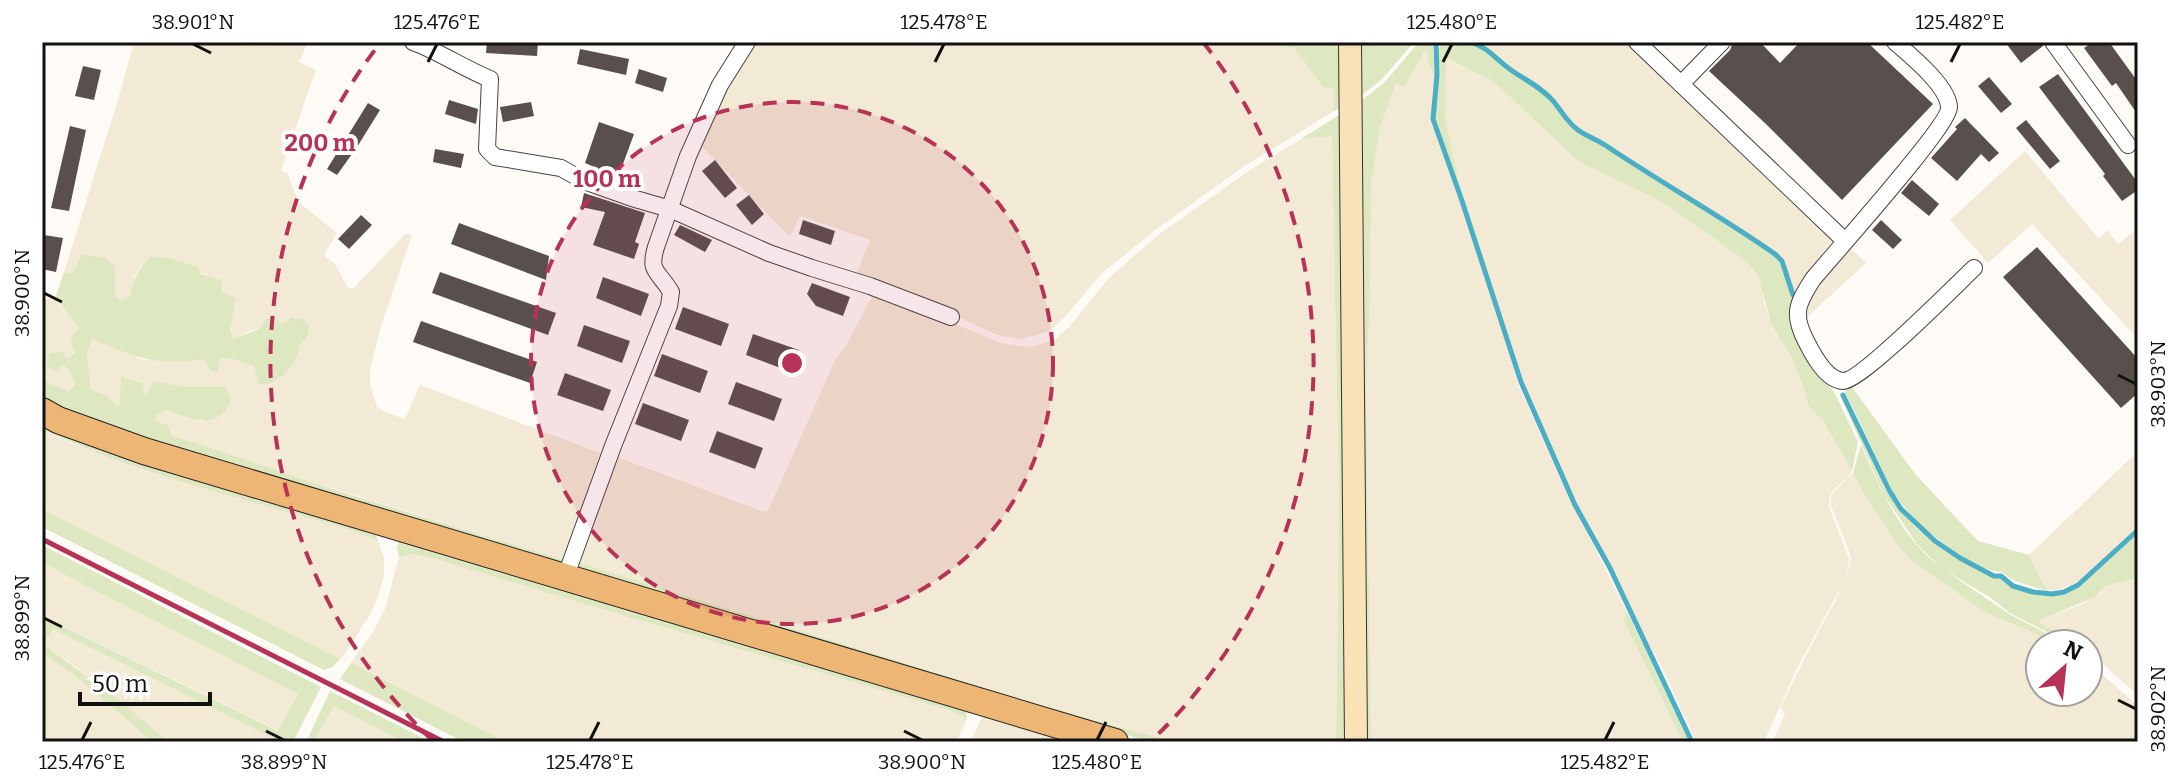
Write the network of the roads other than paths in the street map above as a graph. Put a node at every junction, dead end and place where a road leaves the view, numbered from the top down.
1 (413, 42) edge
2 (747, 42) edge
3 (1350, 42) edge
4 (1637, 42) edge
5 (1722, 42) edge
6 (1895, 42) edge
7 (2053, 42) edge
8 (1681, 84) junction
9 (2128, 145) dead end
10 (670, 209) junction
11 (1845, 241) junction
12 (1974, 268) dead end
13 (951, 317) dead end
14 (42, 411) edge
15 (565, 578) junction
16 (1115, 742) edge
17 (1356, 742) edge

1 - 10 street
2 - 10 street
3 - 17 main road
4 - 8 street
5 - 8 street
6 - 11 street
7 - 9 street
8 - 11 street
10 - 13 street
10 - 15 street
11 - 12 street
14 - 15 main road
15 - 16 main road

